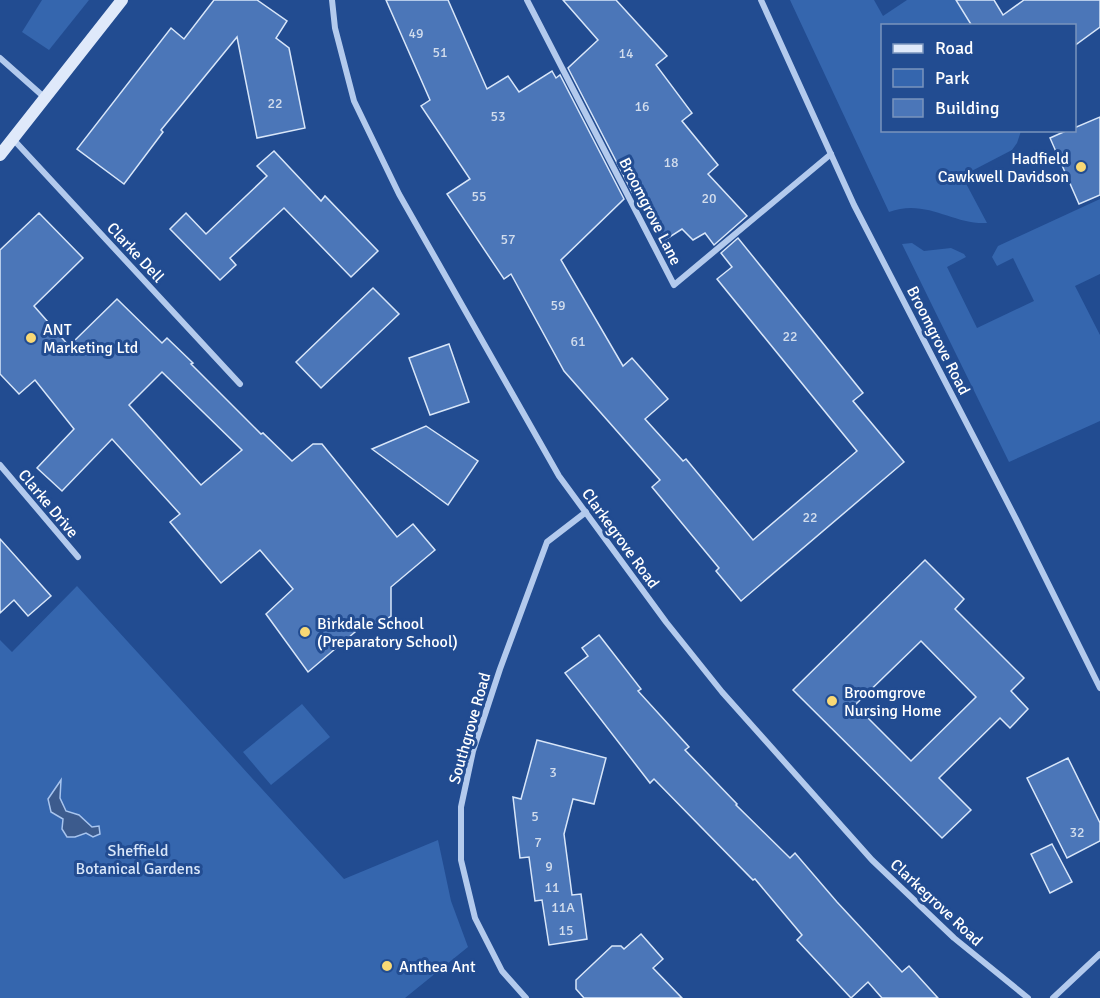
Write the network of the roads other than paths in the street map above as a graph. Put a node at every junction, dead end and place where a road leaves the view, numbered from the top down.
1 (123, 0) edge
2 (332, 0) edge
3 (528, 0) edge
4 (761, 0) edge
5 (0, 58) edge
6 (44, 97) junction
7 (12, 138) junction
8 (831, 154) junction
9 (0, 155) edge
10 (240, 384) dead end
11 (0, 465) edge
12 (586, 512) junction
13 (78, 557) dead end
14 (1100, 688) edge
15 (1100, 954) edge
16 (526, 998) edge
17 (1028, 998) edge
18 (1053, 998) edge

1 - 6 main road
2 - 12 street, Clarkegrove Road
3 - 8 street, Broomgrove Lane
4 - 8 street, Broomgrove Road
5 - 6 street
6 - 7 main road
7 - 9 main road
7 - 10 street, Clarke Dell
8 - 14 street, Broomgrove Road
11 - 13 street, Clarke Drive
12 - 16 street, Southgrove Road
12 - 17 street, Clarkegrove Road
15 - 18 street

